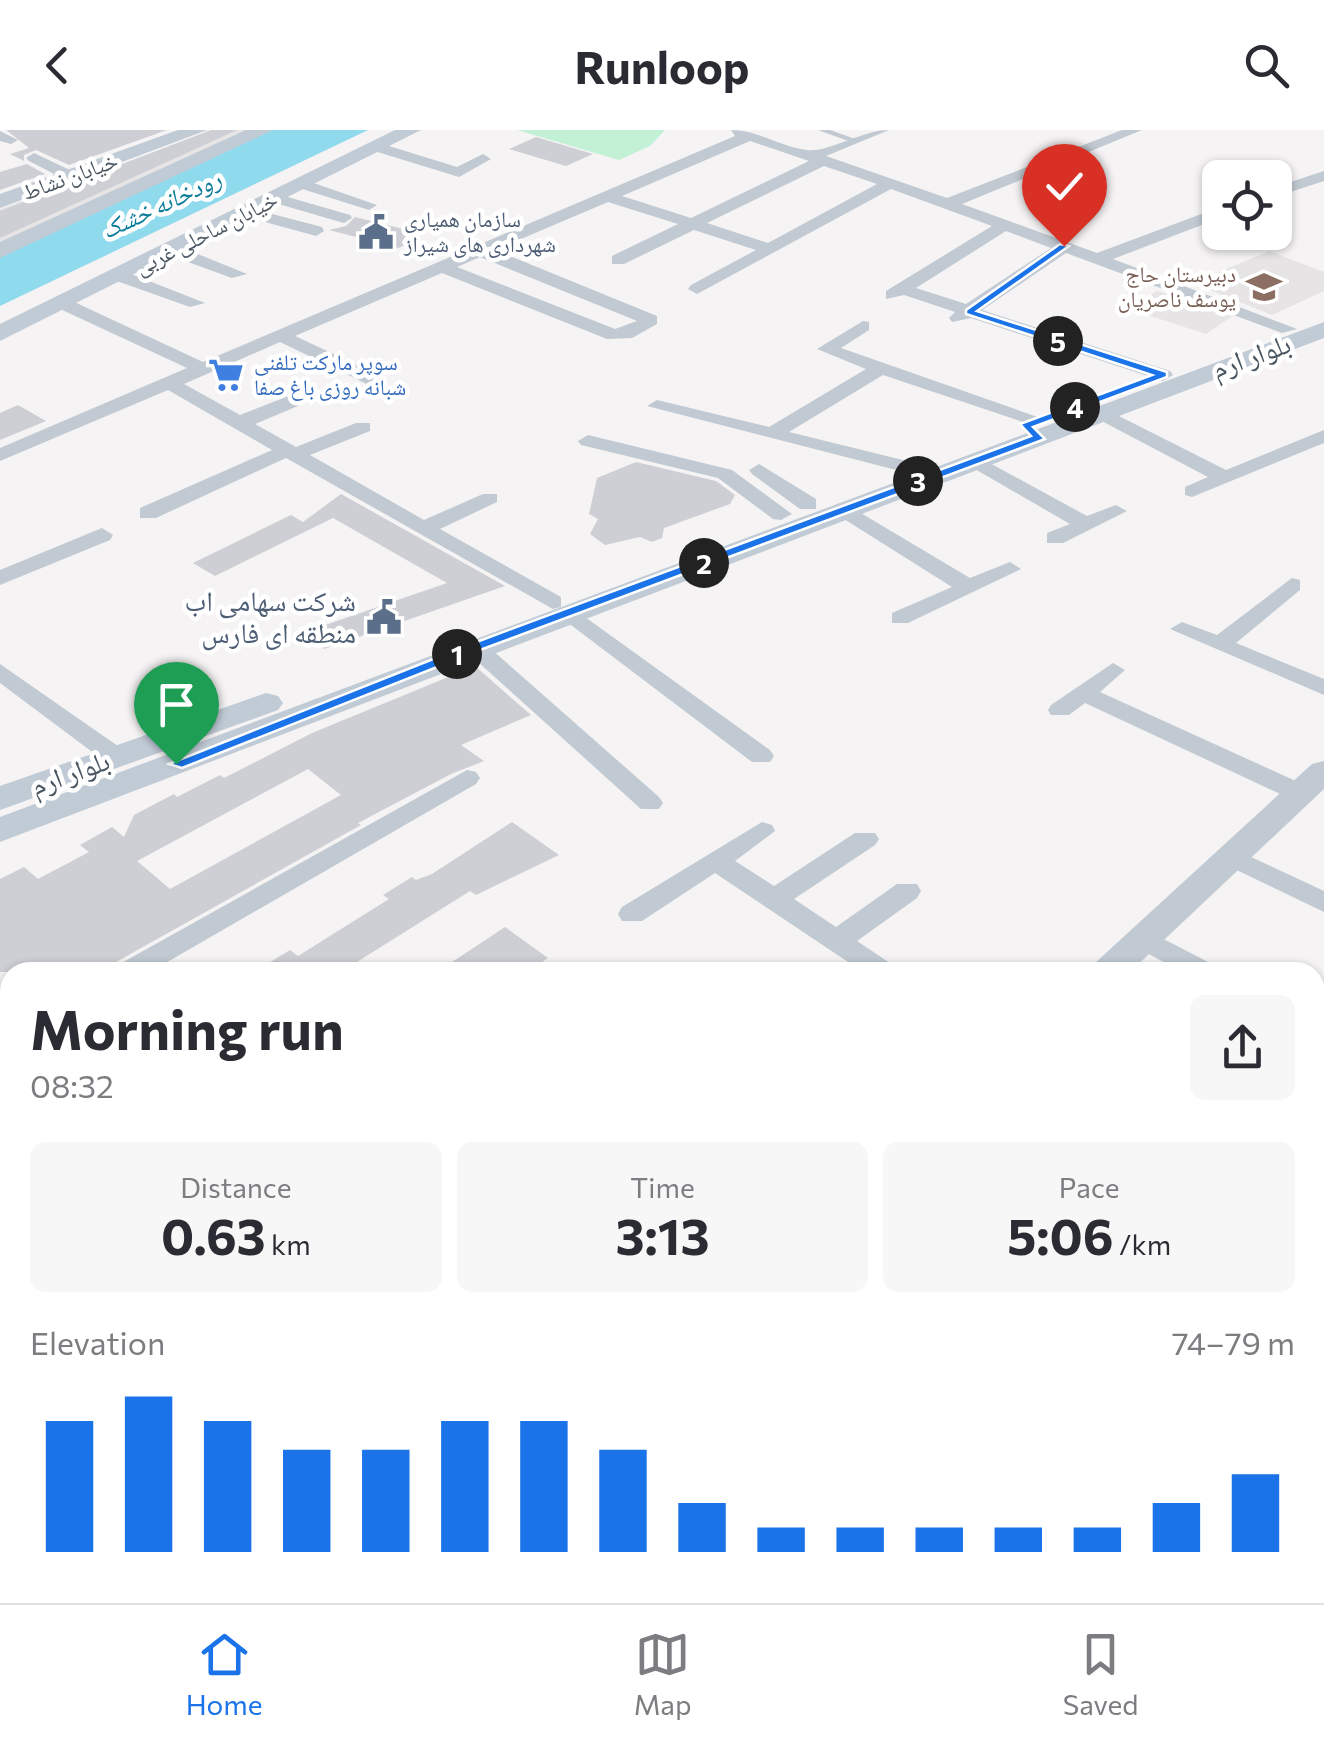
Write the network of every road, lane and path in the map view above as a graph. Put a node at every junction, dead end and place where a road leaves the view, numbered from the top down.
1 (197, 130) edge
2 (263, 130) edge
3 (411, 130) edge
4 (822, 130) edge
5 (882, 130) edge
6 (1135, 130) edge
7 (743, 134) edge
8 (376, 139) edge
9 (854, 140) junction
10 (34, 158) dead end
11 (818, 158) junction
12 (483, 159) dead end
13 (459, 172) junction
14 (70, 176) junction
15 (1324, 176) edge
16 (439, 182) dead end
17 (890, 183) junction
18 (302, 184) junction
19 (1292, 186) edge
20 (610, 197) junction
21 (274, 198) junction
22 (0, 201) edge
23 (947, 204) junction
24 (369, 205) dead end
25 (242, 213) junction
26 (344, 218) dead end
27 (1202, 219) edge
28 (694, 224) junction
29 (1006, 225) junction
30 (316, 231) dead end
31 (1064, 246) junction
32 (770, 249) junction
33 (0, 250) edge
34 (172, 250) junction
35 (481, 251) junction
36 (1098, 259) junction
37 (618, 260) dead end
38 (444, 267) junction
39 (238, 274) dead end
40 (120, 276) junction
41 (697, 289) dead end
42 (196, 303) dead end
43 (64, 304) junction
44 (0, 313) edge
45 (961, 317) junction
46 (862, 326) dead end
47 (1314, 330) edge
48 (0, 334) edge
49 (282, 336) junction
50 (881, 368) junction
51 (204, 369) junction
52 (1163, 375) junction
53 (378, 382) dead end
54 (169, 383) junction
55 (303, 397) dead end
56 (657, 406) dead end
57 (1100, 413) junction
58 (239, 422) junction
59 (363, 427) dead end
60 (1035, 428) junction
61 (774, 433) junction
62 (1324, 436) edge
63 (588, 441) dead end
64 (291, 452) junction
65 (0, 455) edge
66 (974, 461) junction
67 (908, 467) junction
68 (759, 470) dead end
69 (1224, 477) junction
70 (1192, 491) dead end
71 (490, 498) dead end
72 (795, 509) junction
73 (844, 509) junction
74 (1116, 511) dead end
75 (148, 513) dead end
76 (1086, 524) junction
77 (424, 528) junction
78 (102, 535) dead end
79 (1055, 538) dead end
80 (1010, 569) dead end
81 (0, 578) edge
82 (1292, 585) dead end
83 (968, 587) junction
84 (562, 608) junction
85 (900, 618) dead end
86 (1182, 628) dead end
87 (1220, 644) junction
88 (476, 647) junction
89 (1113, 670) dead end
90 (0, 671) edge
91 (1324, 688) edge
92 (1083, 693) junction
93 (1060, 710) dead end
94 (761, 756) dead end
95 (116, 757) junction
96 (467, 778) dead end
97 (1312, 782) edge
98 (0, 799) edge
99 (650, 803) dead end
100 (0, 830) edge
101 (762, 831) dead end
102 (865, 839) dead end
103 (1232, 857) junction
104 (716, 861) junction
105 (907, 891) dead end
106 (774, 899) junction
107 (1324, 903) edge
108 (632, 914) dead end
109 (1144, 939) junction
110 (837, 942) junction
111 (145, 962) edge
112 (868, 962) edge
113 (1119, 962) edge
114 (1186, 962) edge

1 - 14 main road, خیابان نشاط
2 - 33 main road
3 - 8 main road, خیابان ساحلی غربی
4 - 9 lane
5 - 9 street
6 - 23 street
7 - 11 street
7 - 20 street
8 - 13 street
8 - 18 main road, خیابان ساحلی غربی
8 - 44 main road
9 - 11 street
10 - 14 street
11 - 17 street
11 - 28 street
12 - 13 street
13 - 16 street
14 - 22 main road, خیابان نشاط
15 - 19 street
17 - 23 street
17 - 32 street
18 - 21 main road, خیابان ساحلی غربی
18 - 24 street
20 - 28 street
20 - 35 street
21 - 25 main road, خیابان ساحلی غربی
21 - 26 street
23 - 29 street
25 - 30 street
25 - 34 main road, خیابان ساحلی غربی
25 - 44 main road
27 - 36 street
28 - 32 street
28 - 37 street
29 - 31 street
29 - 45 street
31 - 36 street
31 - 45 street
32 - 41 street
34 - 39 street
34 - 40 main road, خیابان ساحلی غربی
35 - 38 street
35 - 38 street
36 - 47 street
38 - 49 street
40 - 42 street
40 - 43 main road, خیابان ساحلی غربی
43 - 48 main road, خیابان ساحلی غربی
43 - 51 street
45 - 52 street
46 - 50 street
47 - 52 main road, بلوار ارم
47 - 57 main road, بلوار ارم
49 - 51 street
49 - 53 street
50 - 60 street
50 - 61 street
51 - 54 street
52 - 60 main road, بلوار ارم
54 - 58 street
54 - 65 street
55 - 58 street
56 - 61 street
57 - 60 main road, بلوار ارم
57 - 69 street
58 - 64 street
59 - 64 street
60 - 66 main road, بلوار ارم
60 - 67 main road, بلوار ارم
61 - 67 street
62 - 69 street
63 - 72 street
64 - 75 street
64 - 77 street
66 - 73 main road, بلوار ارم
66 - 76 street
67 - 72 main road, بلوار ارم
68 - 72 street
69 - 70 street
71 - 77 street
72 - 84 main road, بلوار ارم
73 - 83 street
73 - 84 main road, بلوار ارم
74 - 76 street
76 - 79 street
77 - 84 street
78 - 81 street
80 - 83 street
82 - 87 street
83 - 85 street
84 - 88 main road, بلوار ارم
84 - 94 street
84 - 95 main road, بلوار ارم
86 - 87 street
87 - 91 street
88 - 99 street
88 - 100 main road, بلوار ارم
89 - 92 street
90 - 95 street
92 - 93 street
92 - 97 street
95 - 98 main road, بلوار ارم
96 - 111 street
97 - 103 street
101 - 104 street
102 - 106 street
103 - 107 street
103 - 109 street
104 - 106 street
104 - 108 street
105 - 110 street
106 - 110 street
109 - 113 street
109 - 114 street
110 - 112 street

